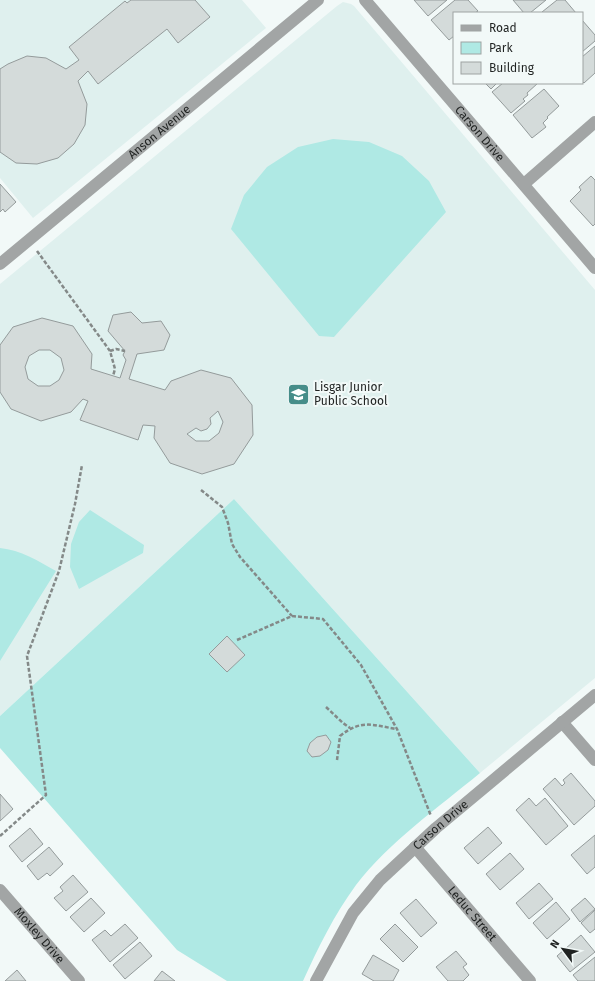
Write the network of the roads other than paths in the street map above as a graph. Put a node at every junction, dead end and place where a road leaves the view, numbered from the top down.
1 (318, 0) edge
2 (365, 0) edge
3 (595, 122) edge
4 (524, 184) junction
5 (0, 264) edge
6 (595, 268) edge
7 (595, 695) edge
8 (562, 722) junction
9 (595, 760) edge
10 (415, 847) junction
11 (0, 890) edge
12 (79, 981) edge
13 (316, 981) edge
14 (530, 981) edge

1 - 5 street, Anson Avenue
2 - 4 street, Carson Drive
3 - 4 street
4 - 6 street, Carson Drive
7 - 8 street, Carson Drive
8 - 9 street
8 - 10 street, Carson Drive
10 - 13 street, Carson Drive
10 - 14 street, Leduc Street
11 - 12 street, Moxley Drive

